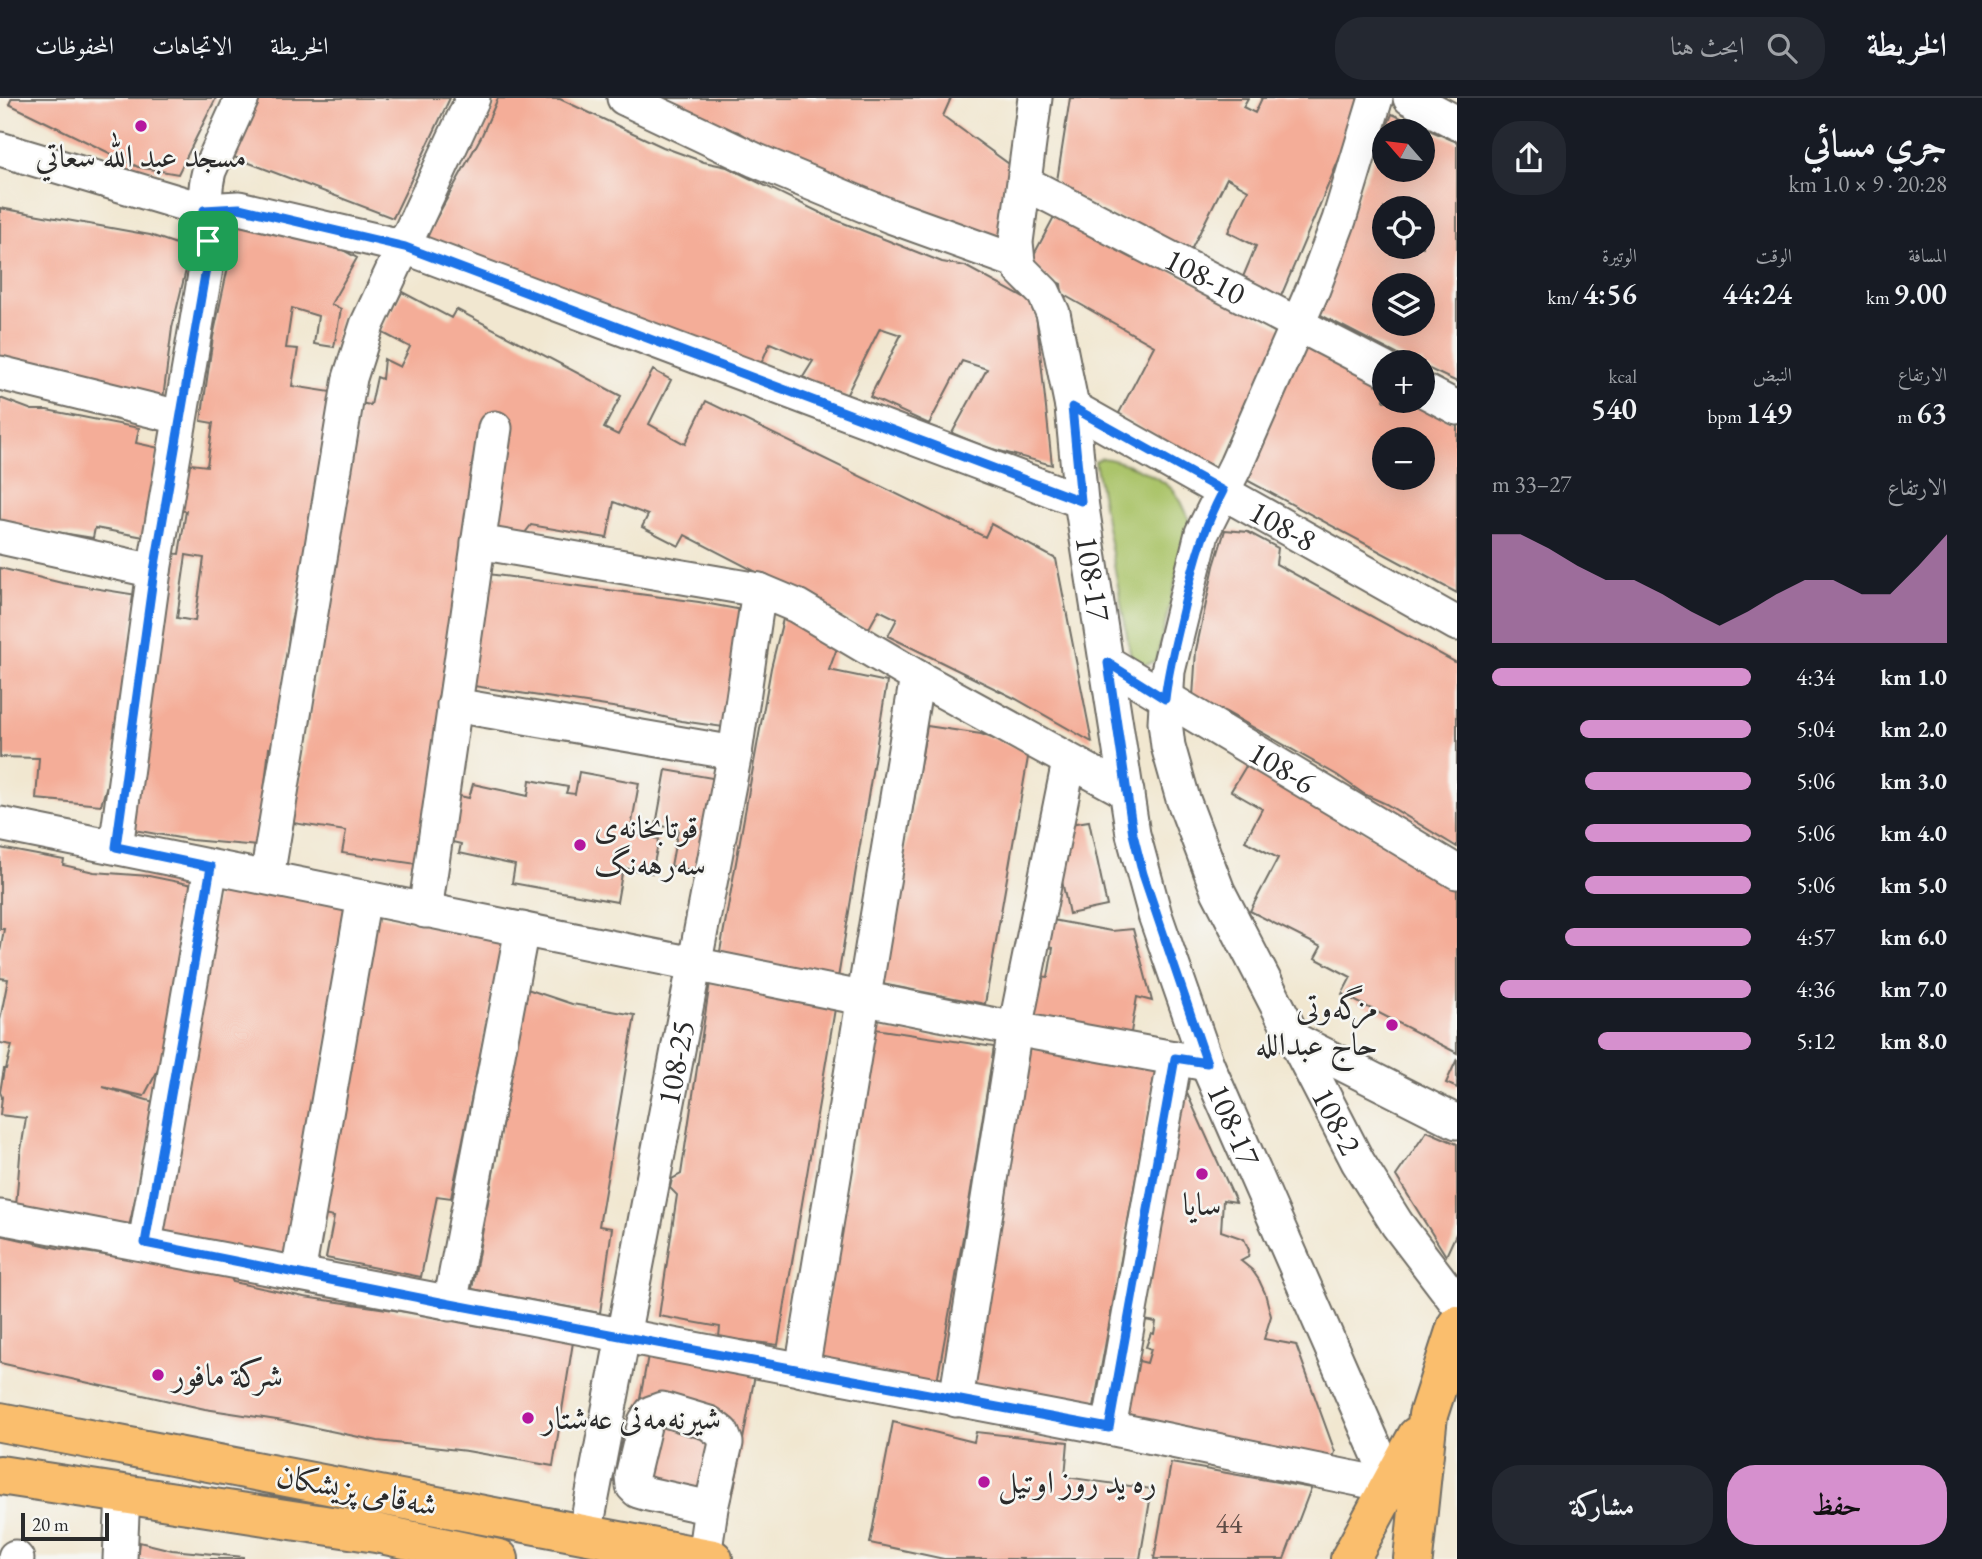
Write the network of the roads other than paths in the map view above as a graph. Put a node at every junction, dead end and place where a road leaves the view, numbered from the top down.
1 (242, 98) edge
2 (473, 98) edge
3 (624, 98) edge
4 (1035, 98) edge
5 (1377, 98) edge
6 (0, 149) edge
7 (1025, 183) junction
8 (204, 210) junction
9 (405, 247) junction
10 (1018, 262) junction
11 (1299, 323) junction
12 (1372, 363) edge
13 (0, 373) edge
14 (1435, 396) edge
15 (1072, 407) junction
16 (1457, 408) edge
17 (179, 417) junction
18 (495, 428) dead end
19 (1223, 491) junction
20 (1081, 501) junction
21 (0, 537) edge
22 (478, 542) junction
23 (154, 571) junction
24 (759, 590) junction
25 (1457, 624) edge
26 (1108, 663) junction
27 (917, 677) junction
28 (1165, 699) junction
29 (454, 705) junction
30 (735, 753) junction
31 (1069, 762) junction
32 (1127, 792) junction
33 (0, 824) edge
34 (116, 847) junction
35 (211, 867) junction
36 (1457, 872) edge
37 (267, 877) junction
38 (364, 897) junction
39 (425, 911) junction
40 (522, 929) junction
41 (695, 964) junction
42 (864, 998) junction
43 (1015, 1029) junction
44 (1293, 1039) junction
45 (1175, 1058) junction
46 (1207, 1063) junction
47 (1457, 1122) edge
48 (0, 1217) edge
49 (145, 1243) junction
50 (298, 1274) junction
51 (1457, 1303) edge
52 (450, 1304) junction
53 (1457, 1325) edge
54 (624, 1337) junction
55 (802, 1370) junction
56 (956, 1400) junction
57 (1428, 1415) junction
58 (0, 1422) edge
59 (1109, 1428) junction
60 (0, 1475) edge
61 (1392, 1486) junction
62 (123, 1494) junction
63 (711, 1508) dead end
64 (585, 1534) junction
65 (378, 1546) edge
66 (709, 1558) edge
67 (120, 1559) edge
68 (499, 1559) edge
69 (1350, 1559) edge
70 (1413, 1559) edge

1 - 8 street
2 - 9 street
3 - 10 street
4 - 7 street
5 - 11 street, 108-2
6 - 8 street
7 - 10 street
7 - 11 street, 108-10
8 - 9 street
8 - 17 street
9 - 20 street
9 - 37 street
10 - 15 street, 108-17
11 - 12 street, 108-10
11 - 19 street, 108-2
13 - 17 street
14 - 16 street
15 - 19 street, 108-8
15 - 20 street, 108-17
17 - 23 street
18 - 22 street
19 - 25 street, 108-8
19 - 28 street, 108-2
20 - 26 street, 108-17
21 - 23 street
22 - 24 street
22 - 29 street
23 - 34 street
24 - 27 street
24 - 30 street, 108-25
26 - 28 street, 108-6
26 - 32 street, 108-17
27 - 31 street
27 - 42 street
28 - 36 street, 108-6
28 - 44 street, 108-2
29 - 30 street
29 - 39 street
30 - 41 street, 108-25
31 - 32 street
31 - 43 street
32 - 46 street, 108-17
33 - 34 street
34 - 35 street
35 - 37 street
35 - 49 street
37 - 38 street
38 - 39 street
38 - 50 street
39 - 40 street
40 - 41 street
40 - 52 street
41 - 42 street
41 - 54 street, 108-25
42 - 43 street
42 - 55 street
43 - 45 street
43 - 56 street
44 - 47 street
44 - 51 street, 108-2
45 - 46 street
45 - 59 street
46 - 61 street, 108-17
48 - 49 street
49 - 50 street
50 - 52 street
52 - 54 street
53 - 57 main road
54 - 55 street
54 - 64 street, 108-25
55 - 56 street
56 - 59 street
57 - 61 main road
57 - 70 main road
58 - 64 main road, شەقامی پزیشکان
59 - 61 street
60 - 62 main road, شەقامی پزیشکان
61 - 69 main road
62 - 65 main road, شەقامی پزیشکان
62 - 67 street
63 - 66 street
64 - 66 main road, شەقامی پزیشکان
65 - 68 main road, شەقامی پزیشکان

